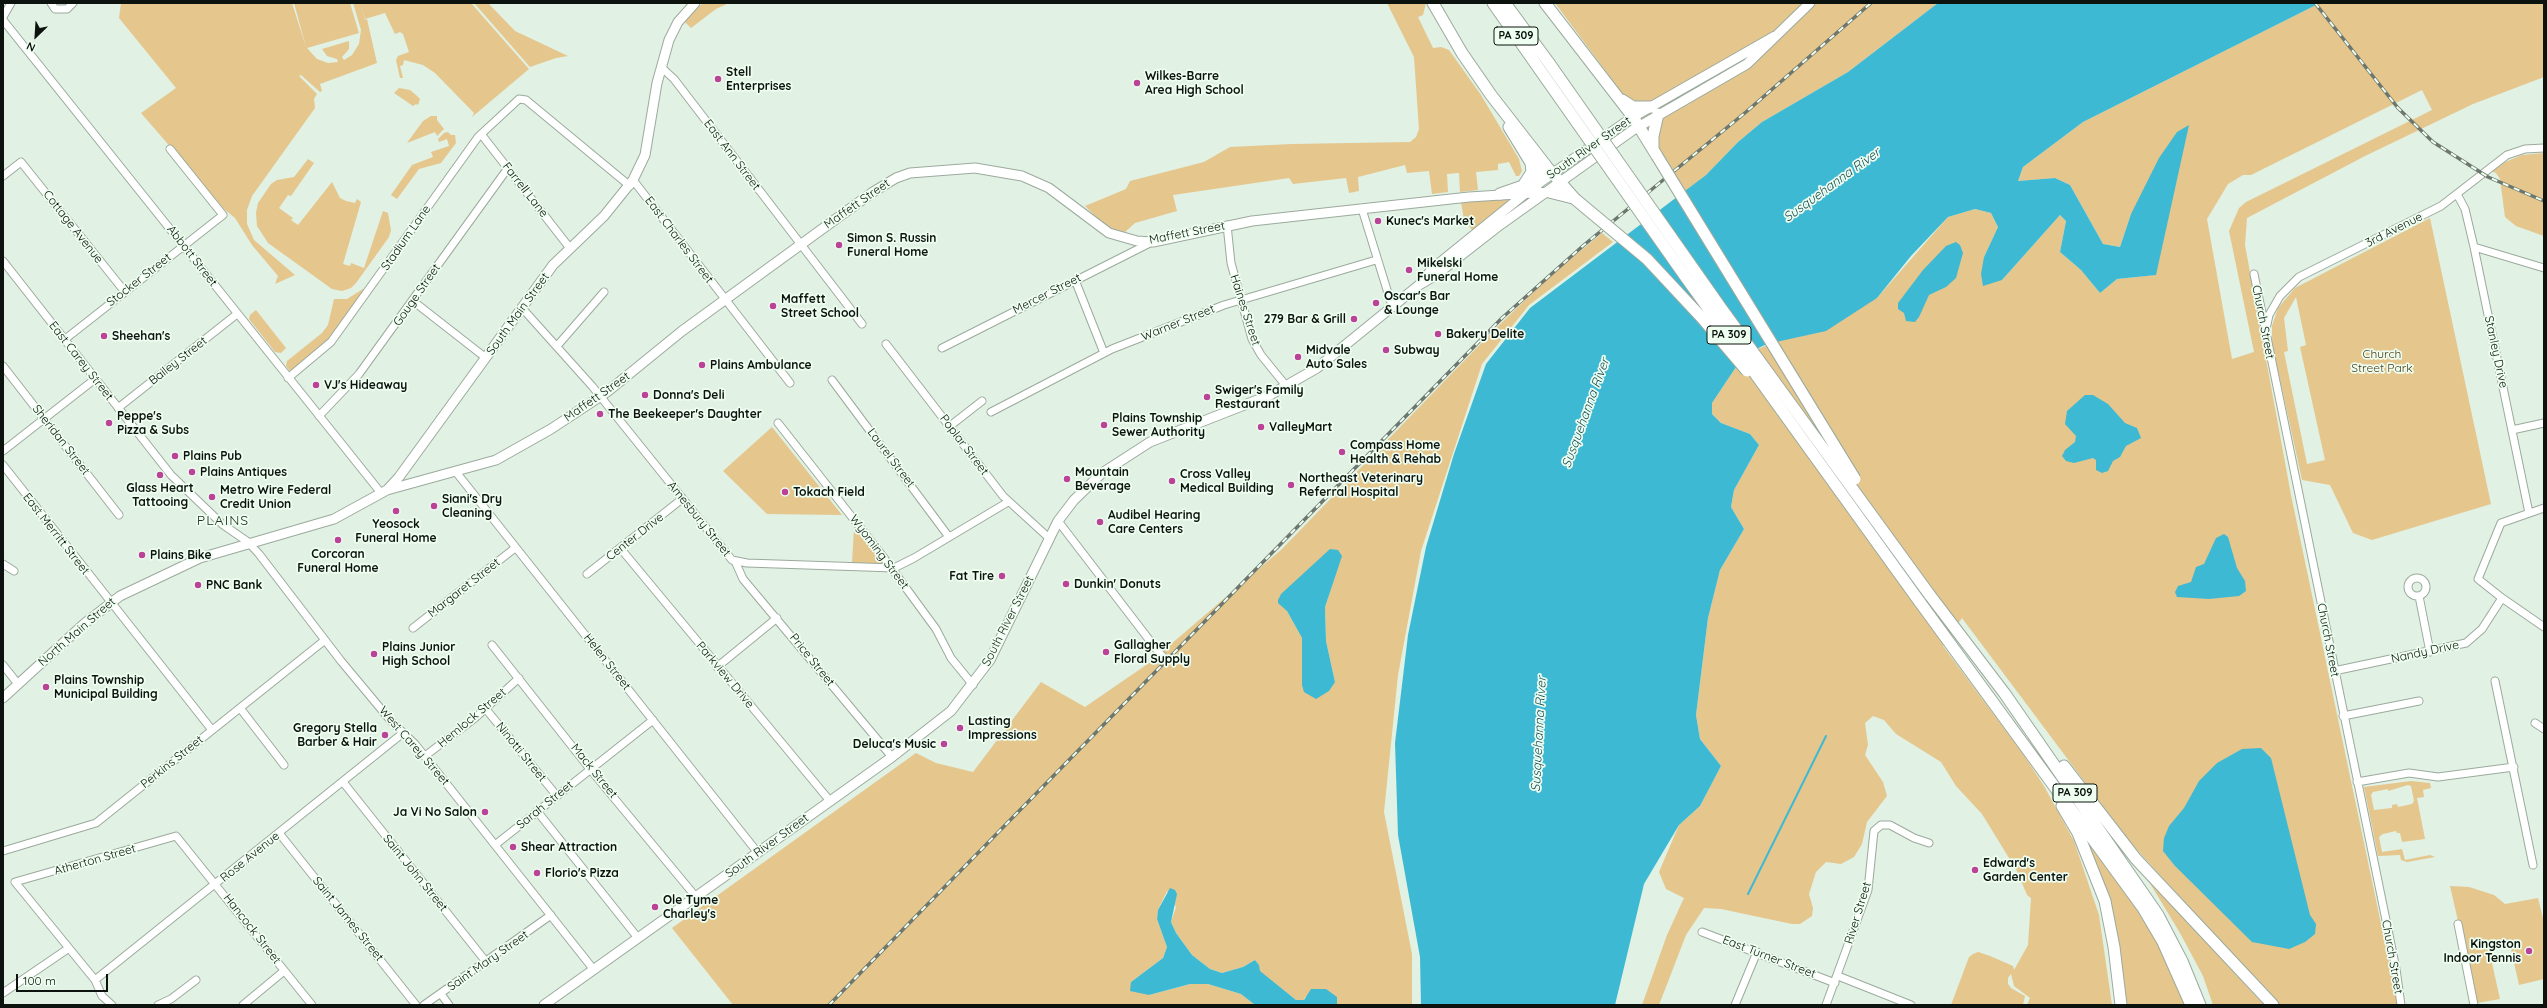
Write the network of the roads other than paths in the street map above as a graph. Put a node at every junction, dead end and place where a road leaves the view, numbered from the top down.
1 (11, 3) edge
2 (51, 3) edge
3 (72, 3) edge
4 (696, 3) edge
5 (1433, 3) edge
6 (1493, 3) edge
7 (1505, 3) edge
8 (1545, 3) edge
9 (1810, 3) edge
10 (3, 18) edge
11 (661, 67) junction
12 (1491, 95) junction
13 (1618, 98) junction
14 (522, 99) joint
15 (1655, 110) junction
16 (1636, 122) junction
17 (1517, 128) junction
18 (481, 134) junction
19 (2544, 148) edge
20 (170, 149) dead end
21 (1655, 153) junction
22 (508, 168) junction
23 (1553, 174) junction
24 (3, 176) edge
25 (632, 183) junction
26 (1561, 183) junction
27 (1532, 189) junction
28 (1549, 192) junction
29 (1500, 194) junction
30 (2457, 194) junction
31 (1575, 199) junction
32 (1362, 209) junction
33 (1227, 224) junction
34 (1153, 242) junction
35 (183, 245) junction
36 (801, 245) junction
37 (2474, 246) junction
38 (569, 247) junction
39 (1376, 260) junction
40 (3, 261) edge
41 (2544, 268) edge
42 (2254, 274) dead end
43 (1075, 280) junction
44 (1419, 285) junction
45 (125, 292) junction
46 (604, 292) dead end
47 (725, 300) junction
48 (1241, 300) junction
49 (413, 302) junction
50 (1392, 306) junction
51 (522, 308) junction
52 (237, 314) junction
53 (862, 324) dead end
54 (2265, 332) junction
55 (64, 340) junction
56 (886, 344) dead end
57 (557, 346) junction
58 (942, 348) dead end
59 (1104, 353) junction
60 (486, 358) junction
61 (3, 366) edge
62 (95, 378) junction
63 (288, 378) junction
64 (832, 380) dead end
65 (790, 383) dead end
66 (1287, 387) junction
67 (600, 397) junction
68 (982, 401) dead end
69 (118, 408) junction
70 (991, 412) dead end
71 (319, 416) junction
72 (44, 419) junction
73 (778, 423) dead end
74 (2544, 423) edge
75 (950, 426) junction
76 (1795, 429) junction
77 (2512, 430) junction
78 (3, 451) edge
79 (3, 465) edge
80 (456, 472) junction
81 (384, 491) junction
82 (682, 499) junction
83 (1008, 502) junction
84 (2544, 508) edge
85 (2529, 513) junction
86 (119, 515) dead end
87 (1058, 521) junction
88 (949, 537) junction
89 (1049, 538) junction
90 (248, 542) junction
91 (515, 548) junction
92 (621, 549) junction
93 (735, 561) junction
94 (3, 564) edge
95 (892, 568) junction
96 (14, 571) dead end
97 (588, 574) dead end
98 (1929, 594) junction
99 (2419, 596) dead end
100 (2502, 598) junction
101 (1919, 601) junction
102 (110, 602) junction
103 (777, 618) junction
104 (2544, 627) edge
105 (413, 628) dead end
106 (325, 640) junction
107 (492, 645) dead end
108 (2430, 652) junction
109 (1166, 660) dead end
110 (3, 665) edge
111 (717, 667) junction
112 (2334, 671) junction
113 (519, 678) junction
114 (2494, 681) dead end
115 (18, 684) junction
116 (973, 685) junction
117 (2005, 694) junction
118 (3, 698) edge
119 (2419, 701) dead end
120 (240, 708) junction
121 (485, 708) junction
122 (2343, 716) junction
123 (653, 720) junction
124 (2535, 723) dead end
125 (212, 730) junction
126 (2544, 730) edge
127 (403, 733) junction
128 (425, 756) junction
129 (892, 757) junction
130 (284, 765) dead end
131 (2514, 767) junction
132 (590, 769) junction
133 (343, 782) junction
134 (2357, 782) junction
135 (557, 796) junction
136 (830, 801) junction
137 (538, 811) junction
138 (279, 833) junction
139 (176, 836) joint
140 (1929, 843) dead end
141 (495, 845) junction
142 (3, 851) edge
143 (758, 853) junction
144 (2533, 865) dead end
145 (216, 884) junction
146 (696, 897) junction
147 (551, 915) junction
148 (2458, 924) dead end
149 (1702, 932) dead end
150 (638, 938) junction
151 (69, 948) junction
152 (1757, 952) junction
153 (487, 963) junction
154 (594, 970) junction
155 (284, 971) junction
156 (1837, 979) junction
157 (95, 980) junction
158 (196, 980) dead end
159 (3, 993) edge
160 (441, 994) junction
161 (2271, 1004) edge
162 (112, 1005) edge
163 (158, 1005) edge
164 (243, 1005) edge
165 (312, 1005) edge
166 (416, 1005) edge
167 (424, 1005) edge
168 (449, 1005) edge
169 (544, 1005) edge
170 (1735, 1005) edge
171 (1826, 1005) edge
172 (1911, 1005) edge
173 (2121, 1005) edge
174 (2191, 1005) edge
175 (2200, 1005) edge
176 (2401, 1005) edge
177 (2474, 1005) edge

1 - 10 street
2 - 3 street
4 - 11 main road, South Main Street
5 - 12 highway
6 - 76 highway, PA 309, bridge
7 - 98 highway, PA 309, bridge
8 - 13 highway
9 - 15 main road, South River Street
10 - 35 street, Abbott Street
11 - 25 main road, South Main Street
11 - 36 street, East Ann Street
12 - 17 highway
12 - 29 highway
13 - 15 highway
13 - 16 highway
14 - 18 street, Stadium Lane
14 - 25 street, East Charles Street
15 - 16 main road, South River Street
15 - 21 highway
16 - 21 highway
16 - 23 main road, South River Street
16 - 26 main road, South River Street
17 - 23 highway
17 - 27 highway
18 - 22 street, Farrell Lane
18 - 63 street, Stadium Lane
19 - 30 street, 3rd Avenue
20 - 35 street, Stocker Street
21 - 98 highway, bridge
22 - 38 street, Farrell Lane
22 - 49 street, Gouge Street
23 - 26 highway
23 - 27 main road, South River Street
24 - 45 street, Cottage Avenue
25 - 38 main road, South Main Street
25 - 47 street, East Charles Street
26 - 28 main road, South River Street
26 - 31 highway
27 - 28 main road, Maffett Street
27 - 29 main road, Maffett Street
27 - 44 main road, South River Street
28 - 31 highway
28 - 44 main road, South River Street
29 - 32 main road, Maffett Street
30 - 37 street, Stanley Drive
30 - 54 street, 3rd Avenue
31 - 76 highway, bridge
32 - 33 main road, Maffett Street
32 - 39 street
33 - 34 main road, Maffett Street
33 - 48 street, Haines Street
34 - 36 main road, Maffett Street
34 - 43 street, Mercer Street
35 - 45 street, Stocker Street
35 - 52 street, Abbott Street
36 - 47 main road, Maffett Street
36 - 53 street, East Ann Street
37 - 41 street
37 - 77 street, Stanley Drive
38 - 51 main road, South Main Street
39 - 48 street, Warner Street
39 - 50 street
40 - 55 street, East Carey Street
42 - 54 street, Church Street
43 - 58 street, Mercer Street
43 - 59 street
44 - 50 main road, South River Street
45 - 55 street, Stocker Street
46 - 57 street
47 - 65 street, East Charles Street
47 - 67 main road, Maffett Street
48 - 59 street, Warner Street
48 - 66 street, Haines Street
49 - 60 street
49 - 71 street, Gouge Street
50 - 66 main road, South River Street
51 - 57 street, Amesbury Street
51 - 60 main road, South Main Street
52 - 63 street, Abbott Street
52 - 69 street, Bailey Street
54 - 112 street, Church Street
55 - 62 street, East Carey Street
56 - 75 street, Poplar Street
57 - 67 street, Amesbury Street
59 - 70 street, Warner Street
60 - 81 main road, South Main Street
61 - 72 street, Sheridan Street
62 - 69 street, East Carey Street
62 - 72 street
63 - 71 street, Abbott Street
64 - 88 street, Laurel Street
66 - 87 main road, South River Street
67 - 80 main road, Maffett Street
67 - 82 street, Amesbury Street
68 - 75 street
69 - 90 street, East Carey Street
71 - 81 street, Abbott Street
72 - 78 street
72 - 86 street, Sheridan Street
73 - 95 street, Wyoming Street
74 - 77 street
75 - 83 street, Poplar Street
76 - 101 highway, PA 309, bridge
77 - 85 street, Stanley Drive
79 - 102 street, East Merritt Street
80 - 81 main road, Maffett Street
80 - 91 street, Helen Street
81 - 90 main road, South Main Street
82 - 92 street, Center Drive
82 - 93 street, Amesbury Street
83 - 88 street, Amesbury Street
83 - 89 street, Poplar Street
84 - 85 street
85 - 100 street
87 - 89 main road, South River Street
87 - 109 street
88 - 95 street, Amesbury Street
89 - 116 main road, South River Street
90 - 102 main road, North Main Street
90 - 106 street, West Carey Street
91 - 105 street, Margaret Street
91 - 123 street, Helen Street
92 - 97 street, Center Drive
92 - 111 street, Parkview Drive
93 - 95 street, Amesbury Street
93 - 103 street, Price Street
94 - 96 street
95 - 116 street, Wyoming Street
98 - 117 highway, PA 309
99 - 108 street
100 - 104 street
100 - 108 street, Nandy Drive
101 - 173 highway
101 - 174 highway, PA 309
102 - 115 main road, North Main Street
102 - 125 street, East Merritt Street
103 - 111 street
103 - 129 street, Price Street
106 - 120 street, Perkins Street
106 - 127 street, West Carey Street
107 - 113 street, Mack Street
108 - 112 street, Nandy Drive
110 - 115 street
111 - 136 street, Parkview Drive
112 - 122 street, Church Street
113 - 121 street, Hemlock Street
113 - 132 street, Mack Street
114 - 131 street
115 - 118 main road, North Main Street
116 - 129 main road, South River Street
117 - 161 highway
117 - 175 highway, PA 309
119 - 122 street
120 - 125 street, Perkins Street
120 - 130 street
121 - 128 street, Hemlock Street
121 - 135 street, Ninotti Street
122 - 134 street, Church Street
123 - 132 street, Sarah Street
123 - 143 street, Helen Street
124 - 126 street
125 - 142 street, Perkins Street
127 - 128 street, West Carey Street
127 - 133 street, Rose Avenue
128 - 141 street, West Carey Street
129 - 136 main road, South River Street
131 - 134 street
131 - 144 street
132 - 135 street, Sarah Street
132 - 146 street, Mack Street
133 - 138 street, Rose Avenue
133 - 153 street, Saint John Street
134 - 176 street, Church Street
135 - 137 street, Sarah Street
136 - 143 main road, South River Street
137 - 141 street, Sarah Street
137 - 150 street
138 - 145 street, Rose Avenue
138 - 166 street, Saint James Street
139 - 145 street, Hancock Street
139 - 151 street, Atherton Street
140 - 156 street, River Street
141 - 147 street, West Carey Street
143 - 146 main road, South River Street
145 - 155 street, Hancock Street
145 - 157 street, Rose Avenue
146 - 150 main road, South River Street
147 - 153 street, Saint Mary Street
147 - 154 street, West Carey Street
148 - 177 street
149 - 152 street, East Turner Street
150 - 154 main road, South River Street
151 - 157 street
151 - 159 street
152 - 156 street, East Turner Street
152 - 170 street
153 - 160 street, Saint Mary Street
154 - 169 main road, South River Street
155 - 164 street
155 - 165 street, Hancock Street
156 - 171 street, River Street
156 - 172 street, East Turner Street
157 - 162 street
158 - 163 street
160 - 167 street, Saint Mary Street
160 - 168 street

